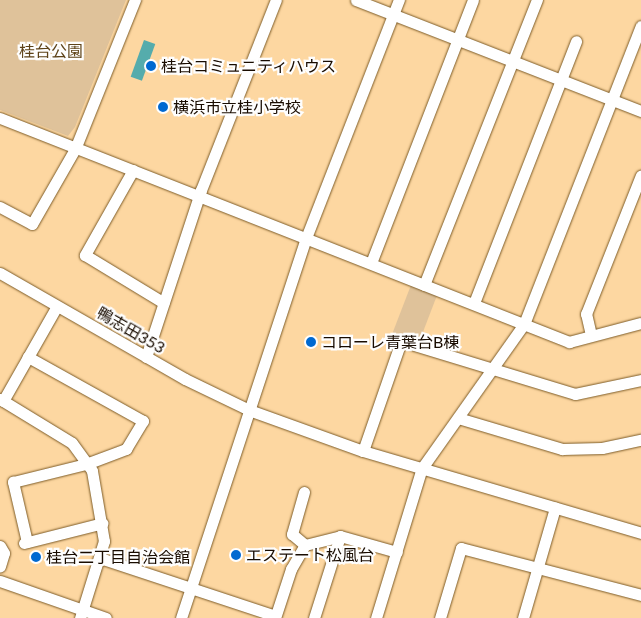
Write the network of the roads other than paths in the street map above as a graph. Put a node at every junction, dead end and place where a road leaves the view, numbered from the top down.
1 (135, 0) edge
2 (276, 0) edge
3 (356, 0) edge
4 (399, 0) edge
5 (473, 0) edge
6 (537, 0) edge
7 (394, 14) junction
8 (641, 26) edge
9 (458, 40) junction
10 (576, 42) dead end
11 (513, 62) junction
12 (561, 81) junction
13 (612, 100) junction
14 (641, 111) edge
15 (0, 118) edge
16 (76, 149) junction
17 (133, 170) junction
18 (641, 174) edge
19 (200, 196) junction
20 (0, 207) edge
21 (306, 238) junction
22 (371, 263) junction
23 (0, 273) edge
24 (424, 285) junction
25 (164, 302) junction
26 (474, 304) junction
27 (57, 306) junction
28 (641, 323) edge
29 (524, 324) junction
30 (590, 335) junction
31 (28, 357) junction
32 (146, 357) junction
33 (491, 371) junction
34 (641, 380) edge
35 (2, 400) edge
36 (249, 410) junction
37 (458, 418) junction
38 (641, 440) edge
39 (363, 450) junction
40 (86, 464) junction
41 (422, 468) junction
42 (304, 492) dead end
43 (555, 508) junction
44 (103, 523) junction
45 (641, 533) edge
46 (340, 536) junction
47 (305, 545) junction
48 (3, 548) edge
49 (396, 552) junction
50 (100, 558) junction
51 (0, 566) edge
52 (536, 568) junction
53 (0, 581) edge
54 (190, 589) junction
55 (641, 595) edge
56 (81, 614) edge
57 (275, 617) edge
58 (106, 618) edge
59 (181, 618) edge
60 (314, 618) edge
61 (376, 618) edge
62 (440, 618) edge
63 (523, 618) edge

1 - 16 street
2 - 19 street
3 - 7 street
4 - 7 street
5 - 9 street
6 - 11 street
7 - 9 street
7 - 21 street
8 - 13 street
9 - 11 street
9 - 22 street
10 - 12 street
11 - 12 street
11 - 24 street
12 - 13 street
12 - 26 street
13 - 14 street
13 - 29 street
15 - 16 street
16 - 17 street
16 - 20 street
17 - 19 street
17 - 25 street
18 - 30 street
19 - 21 street
19 - 25 street
21 - 22 street
21 - 36 street
22 - 24 street
23 - 27 street, 鴨志田353 / 鴨志田353
24 - 26 street
25 - 32 street
26 - 29 street
27 - 31 street
27 - 32 street, 鴨志田353 / 鴨志田353
28 - 30 street
29 - 30 street
29 - 33 street
31 - 35 street
31 - 40 street
32 - 36 street, 鴨志田353 / 鴨志田353
33 - 34 street
33 - 37 street
33 - 39 street
35 - 40 street
36 - 39 street, 鴨志田353
36 - 54 street
37 - 38 street
37 - 41 street
39 - 41 street, 鴨志田353
40 - 44 street
40 - 44 street
41 - 43 street, 鴨志田353
41 - 49 street
42 - 47 street
43 - 45 street, 鴨志田353
43 - 52 street
44 - 50 street
46 - 47 street
46 - 49 street
46 - 60 street
47 - 57 street
48 - 51 street
49 - 61 street
50 - 54 street
50 - 56 street
52 - 55 street
52 - 62 street
52 - 63 street
53 - 56 street
54 - 57 street
54 - 59 street
56 - 58 street

